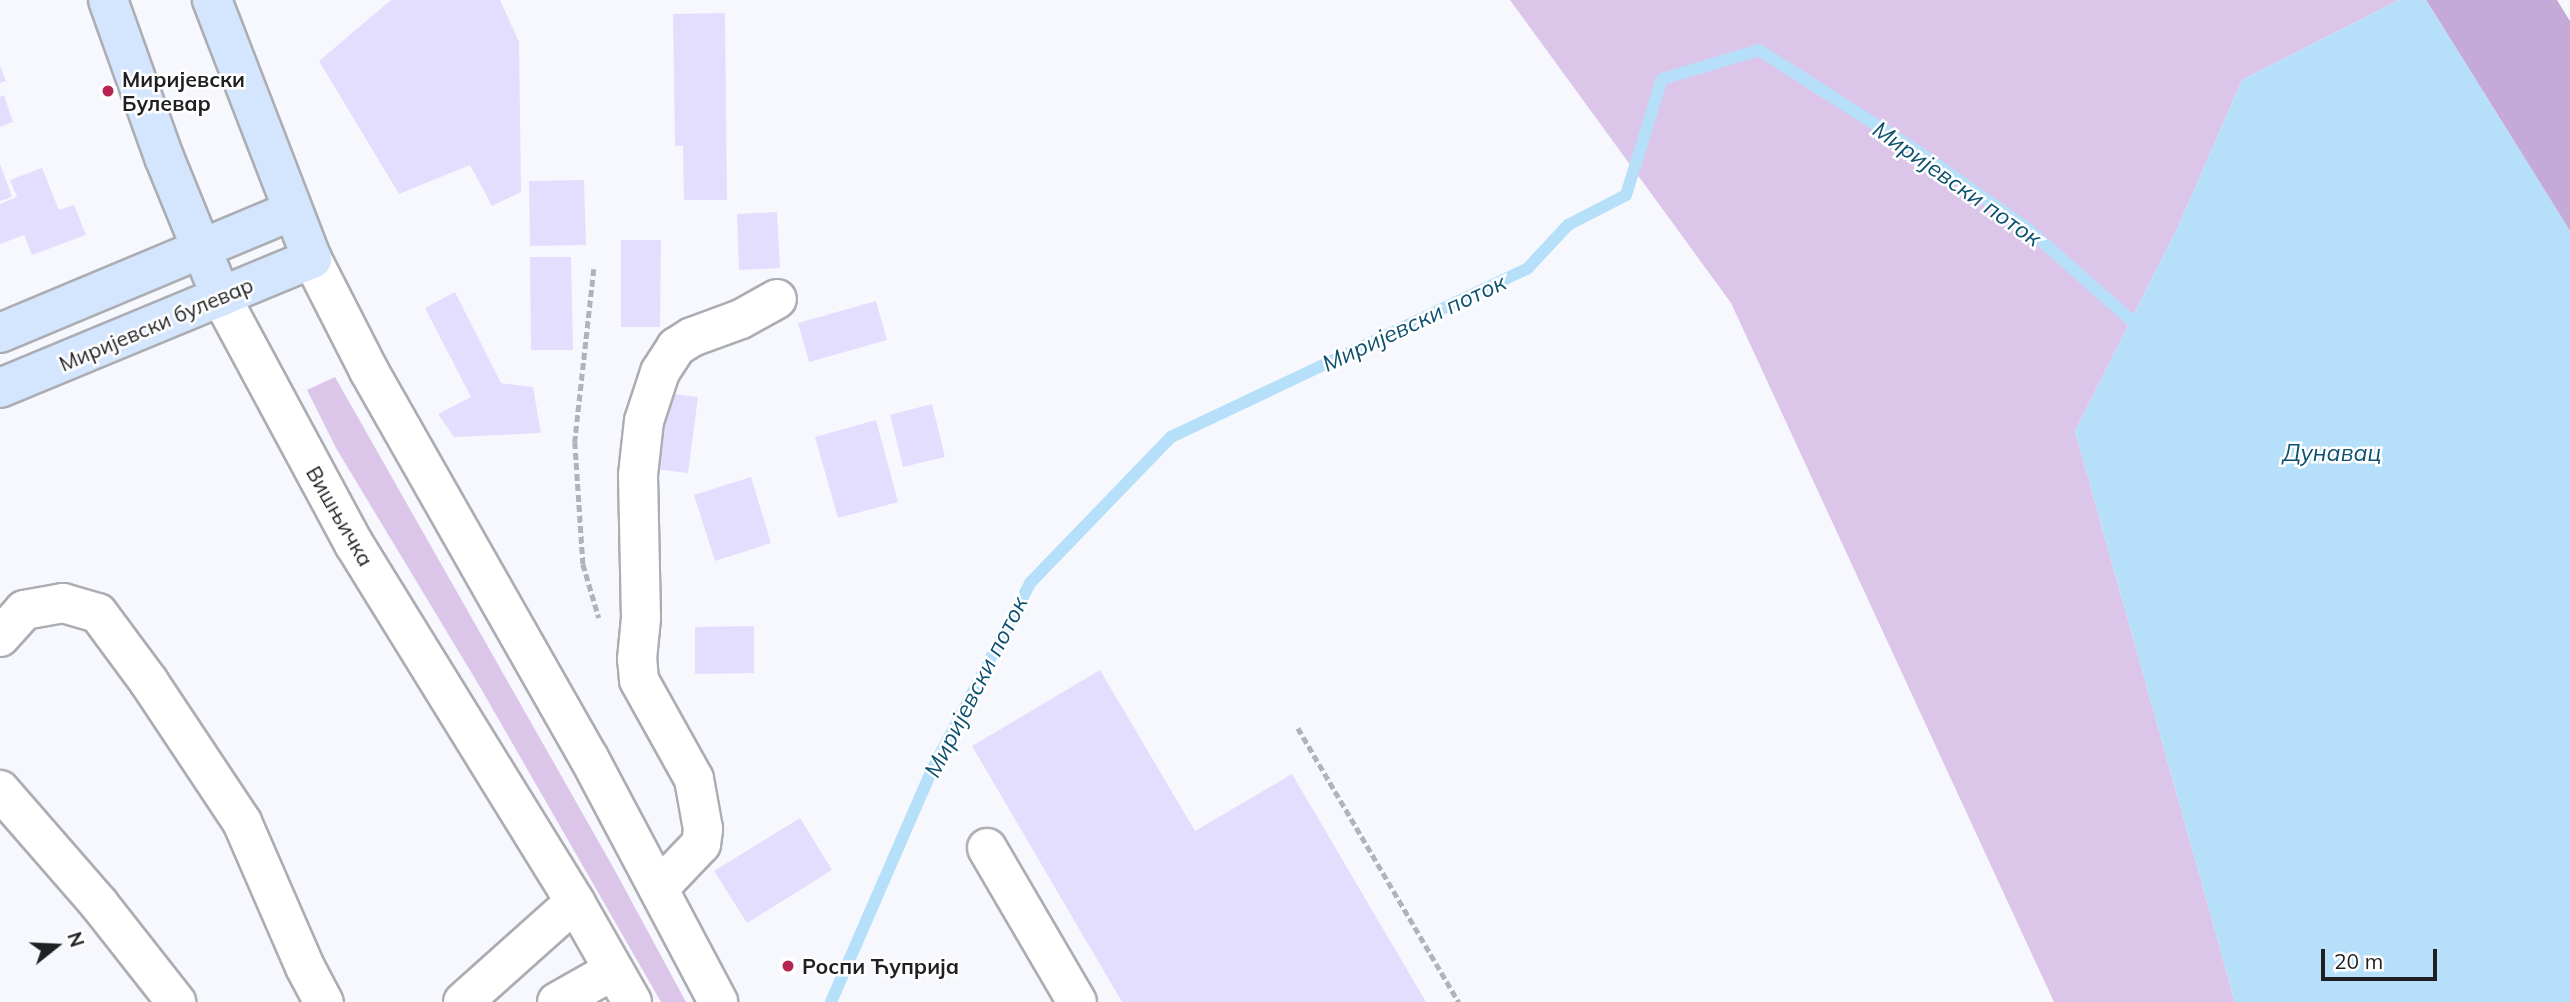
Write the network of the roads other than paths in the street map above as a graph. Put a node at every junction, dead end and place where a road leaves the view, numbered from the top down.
1 (108, 0) edge
2 (212, 0) edge
3 (291, 211) junction
4 (200, 247) junction
5 (312, 259) junction
6 (221, 297) junction
7 (777, 299) dead end
8 (0, 333) edge
9 (0, 388) edge
10 (0, 637) edge
11 (0, 790) edge
12 (987, 848) dead end
13 (659, 888) junction
14 (575, 902) junction
15 (623, 986) edge
16 (176, 1002) edge
17 (324, 1002) edge
18 (463, 1002) edge
19 (556, 1002) edge
20 (718, 1002) edge
21 (1077, 1002) edge

1 - 4 main road, Вишњичка
2 - 3 main road
3 - 4 main road
3 - 5 main road
4 - 6 main road, Вишњичка
4 - 8 main road
5 - 6 main road, Миријевски булевар
5 - 13 street
6 - 9 main road, Миријевски булевар
6 - 14 street, Вишњичка
7 - 13 street
10 - 17 street
11 - 16 street
12 - 21 street
13 - 20 street
14 - 15 street, Вишњичка
14 - 18 street
15 - 19 street

